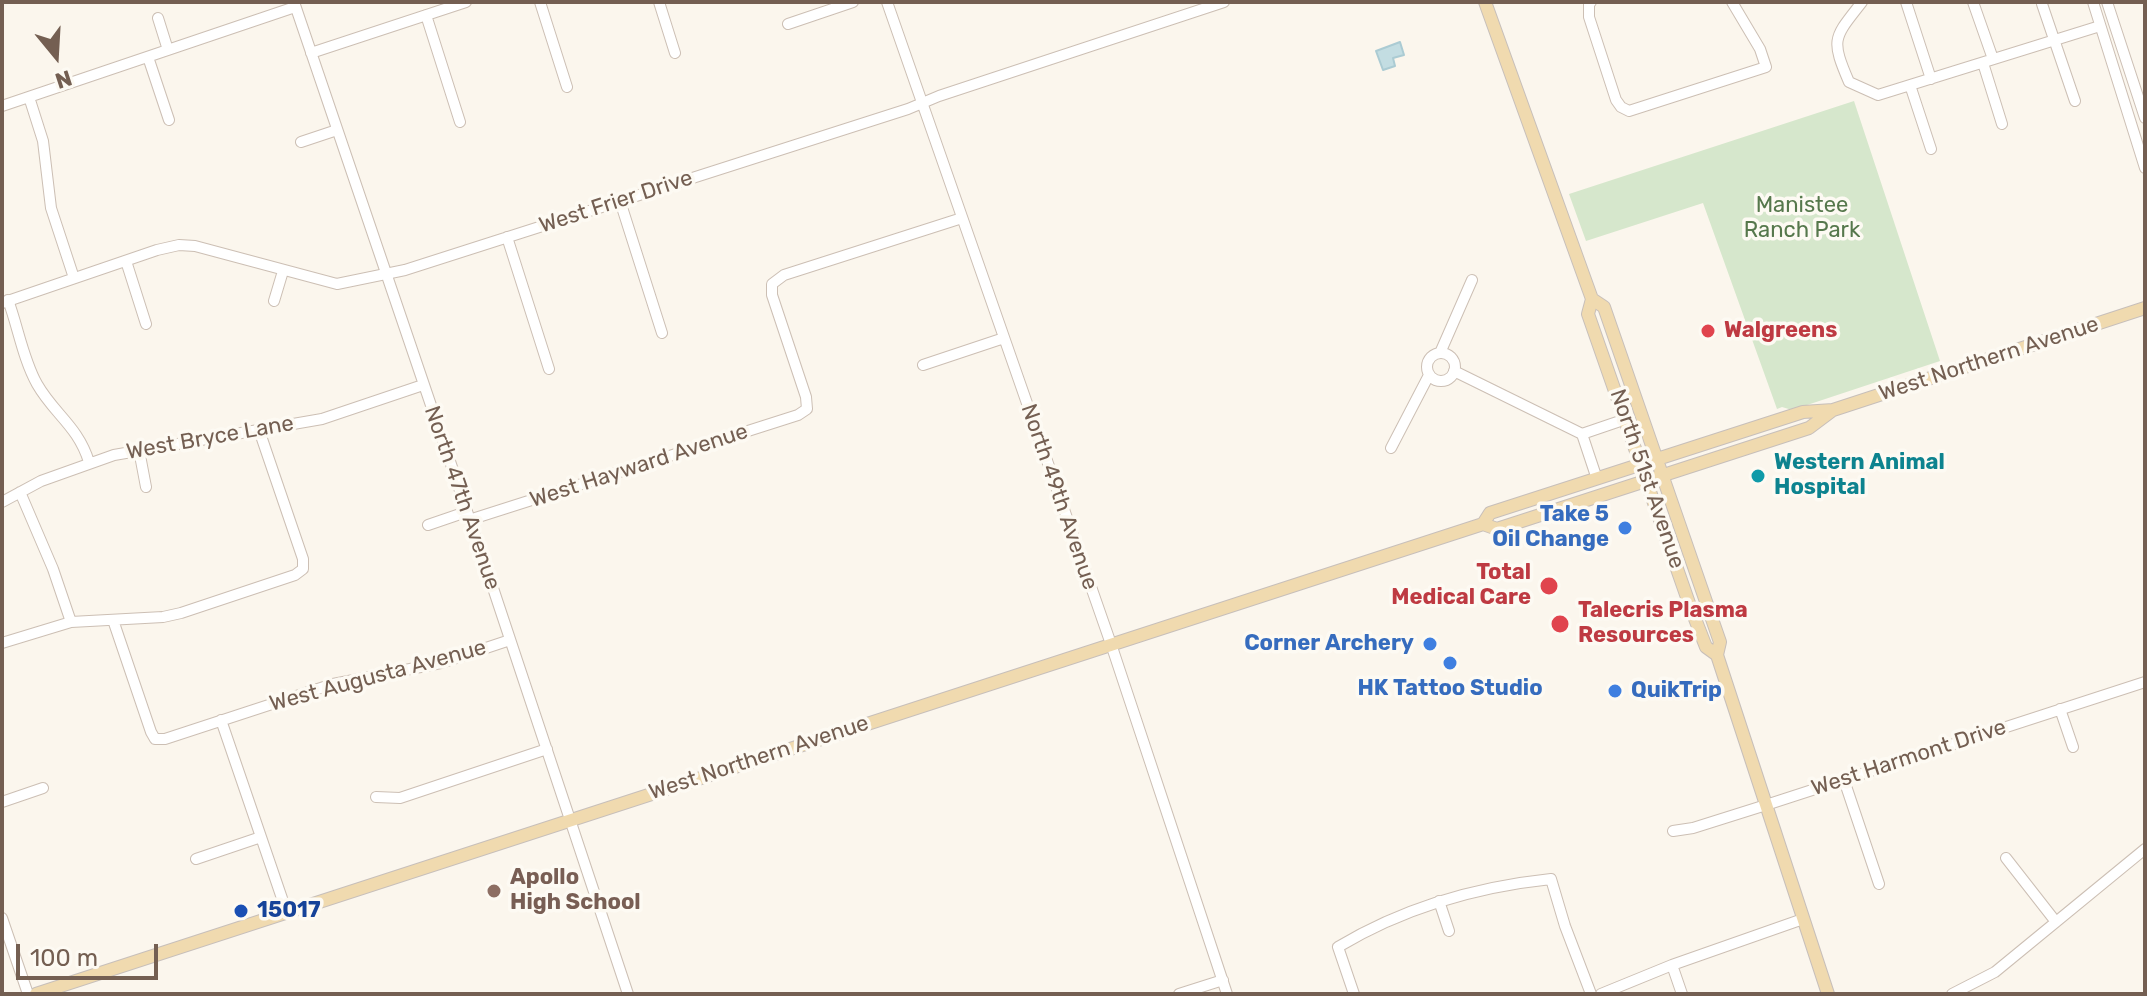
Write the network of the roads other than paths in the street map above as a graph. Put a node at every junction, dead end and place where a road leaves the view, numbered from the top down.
1 (466, 2) edge
2 (540, 2) edge
3 (659, 2) edge
4 (853, 2) edge
5 (887, 2) edge
6 (1224, 2) edge
7 (1485, 2) edge
8 (1732, 2) edge
9 (1862, 2) edge
10 (1906, 2) edge
11 (1973, 2) edge
12 (2093, 2) edge
13 (2107, 2) edge
14 (1590, 3) edge
15 (295, 4) edge
16 (2042, 4) edge
17 (426, 15) junction
18 (158, 18) dead end
19 (788, 24) dead end
20 (2100, 26) junction
21 (2054, 41) junction
22 (168, 50) junction
23 (311, 53) junction
24 (675, 53) dead end
25 (148, 57) junction
26 (1988, 61) junction
27 (2145, 77) edge
28 (1931, 79) junction
29 (2133, 81) junction
30 (1910, 85) junction
31 (2119, 86) junction
32 (567, 87) dead end
33 (29, 97) junction
34 (2075, 101) dead end
35 (922, 103) junction
36 (2, 106) edge
37 (2145, 118) edge
38 (169, 120) dead end
39 (460, 122) dead end
40 (2002, 124) dead end
41 (337, 130) junction
42 (301, 142) dead end
43 (1931, 149) dead end
44 (2145, 168) edge
45 (620, 201) junction
46 (962, 218) junction
47 (507, 237) junction
48 (126, 261) junction
49 (283, 271) junction
50 (385, 274) junction
51 (74, 278) junction
52 (1472, 280) dead end
53 (1592, 299) junction
54 (5, 301) edge
55 (274, 301) dead end
56 (2145, 308) edge
57 (146, 324) dead end
58 (662, 333) dead end
59 (1004, 338) junction
60 (1440, 353) junction
61 (923, 365) dead end
62 (549, 369) dead end
63 (1454, 371) junction
64 (1429, 375) junction
65 (423, 385) junction
66 (1833, 410) junction
67 (1626, 419) junction
68 (259, 430) junction
69 (1582, 434) junction
70 (1391, 448) dead end
71 (139, 450) junction
72 (1658, 459) junction
73 (89, 462) junction
74 (1643, 464) junction
75 (1664, 475) junction
76 (1597, 479) junction
77 (1648, 480) junction
78 (146, 487) dead end
79 (20, 492) junction
80 (2, 502) edge
81 (468, 516) junction
82 (1483, 524) junction
83 (428, 525) dead end
84 (113, 620) junction
85 (71, 622) junction
86 (510, 640) junction
87 (2, 643) edge
88 (1111, 644) junction
89 (1717, 655) junction
90 (2145, 682) edge
91 (2060, 709) junction
92 (221, 720) junction
93 (2073, 747) dead end
94 (547, 749) junction
95 (1844, 780) junction
96 (43, 788) dead end
97 (376, 797) dead end
98 (2, 802) edge
99 (1766, 805) junction
100 (570, 819) junction
101 (1673, 831) dead end
102 (261, 837) junction
103 (2145, 849) edge
104 (2006, 858) dead end
105 (196, 859) dead end
106 (1879, 884) dead end
107 (1439, 901) junction
108 (287, 913) junction
109 (2, 918) edge
110 (1803, 919) junction
111 (2056, 922) junction
112 (1449, 931) dead end
113 (1672, 965) junction
114 (1223, 980) junction
115 (28, 994) edge
116 (36, 994) edge
117 (628, 994) edge
118 (1179, 994) edge
119 (1227, 994) edge
120 (1354, 994) edge
121 (1591, 994) edge
122 (1601, 994) edge
123 (1682, 994) edge
124 (1828, 994) edge
125 (1952, 994) edge

1 - 17 street
2 - 32 street
3 - 24 street
4 - 19 street
5 - 35 street, North 49th Avenue
6 - 35 street, West Frier Drive
7 - 53 main road, North 51st Avenue
8 - 14 street
9 - 30 street
10 - 28 street
11 - 26 street
12 - 20 street
13 - 29 street
15 - 22 street
15 - 23 street, North 47th Avenue
16 - 21 street
17 - 23 street
17 - 39 street
18 - 22 street
20 - 21 street
20 - 31 street
21 - 26 street
21 - 34 street
22 - 25 street
23 - 41 street, North 47th Avenue
25 - 33 street
25 - 38 street
26 - 28 street
26 - 40 street
27 - 29 street
28 - 30 street
29 - 31 street
29 - 37 street
30 - 43 street
31 - 44 street
33 - 36 street
33 - 51 street
35 - 45 street, West Frier Drive
35 - 46 street, North 49th Avenue
41 - 42 street
41 - 50 street, North 47th Avenue
45 - 47 street, West Frier Drive
45 - 58 street
46 - 59 street, North 49th Avenue
46 - 81 street, West Hayward Avenue
47 - 50 street, West Frier Drive
47 - 62 street
48 - 49 street, West Frier Drive
48 - 51 street, West Frier Drive
48 - 57 street
49 - 50 street, West Frier Drive
49 - 55 street
50 - 65 street, North 47th Avenue
51 - 54 street, West Frier Drive
52 - 60 street
53 - 67 main road, North 51st Avenue
53 - 72 main road, North 51st Avenue
54 - 73 street
56 - 66 main road, West Northern Avenue
59 - 61 street
59 - 88 street, North 49th Avenue
60 - 63 street
60 - 64 street
63 - 64 street
63 - 69 street
64 - 70 street
65 - 68 street, West Bryce Lane
65 - 81 street, North 47th Avenue
66 - 72 main road, West Northern Avenue
66 - 75 main road, West Northern Avenue
67 - 69 street
67 - 74 main road, North 51st Avenue
68 - 71 street, West Bryce Lane
68 - 84 street
69 - 76 street
71 - 73 street, West Bryce Lane
71 - 78 street
72 - 74 main road, West Northern Avenue
72 - 75 main road, North 51st Avenue
73 - 79 street, West Bryce Lane
74 - 76 main road, West Northern Avenue
74 - 77 main road, North 51st Avenue
75 - 77 main road, West Northern Avenue
75 - 89 main road, North 51st Avenue
76 - 82 main road, West Northern Avenue
77 - 82 main road, West Northern Avenue
77 - 89 main road, North 51st Avenue
79 - 80 street, West Bryce Lane
79 - 85 street
81 - 83 street, West Hayward Avenue
81 - 86 street, North 47th Avenue
82 - 88 main road, West Northern Avenue
84 - 85 street
84 - 92 street, West Augusta Avenue
85 - 87 street
86 - 92 street, West Augusta Avenue
86 - 94 street, North 47th Avenue
88 - 100 main road, West Northern Avenue
88 - 114 street, North 49th Avenue
89 - 99 main road, North 51st Avenue
90 - 91 street, West Harmont Drive
91 - 93 street
91 - 95 street, West Harmont Drive
92 - 102 street
94 - 97 street
94 - 100 street, North 47th Avenue
95 - 99 street, West Harmont Drive
95 - 106 street
96 - 98 street
99 - 101 street, West Harmont Drive
99 - 110 main road, North 51st Avenue
100 - 108 main road, West Northern Avenue
100 - 117 street, North 47th Avenue
102 - 105 street
102 - 108 street
103 - 111 street
104 - 111 street
107 - 112 street
107 - 120 street
107 - 121 street
108 - 116 main road, West Northern Avenue
109 - 115 street
110 - 113 street
110 - 124 main road, North 51st Avenue
111 - 125 street
113 - 122 street
113 - 123 street
114 - 118 street
114 - 119 street, North 49th Avenue

